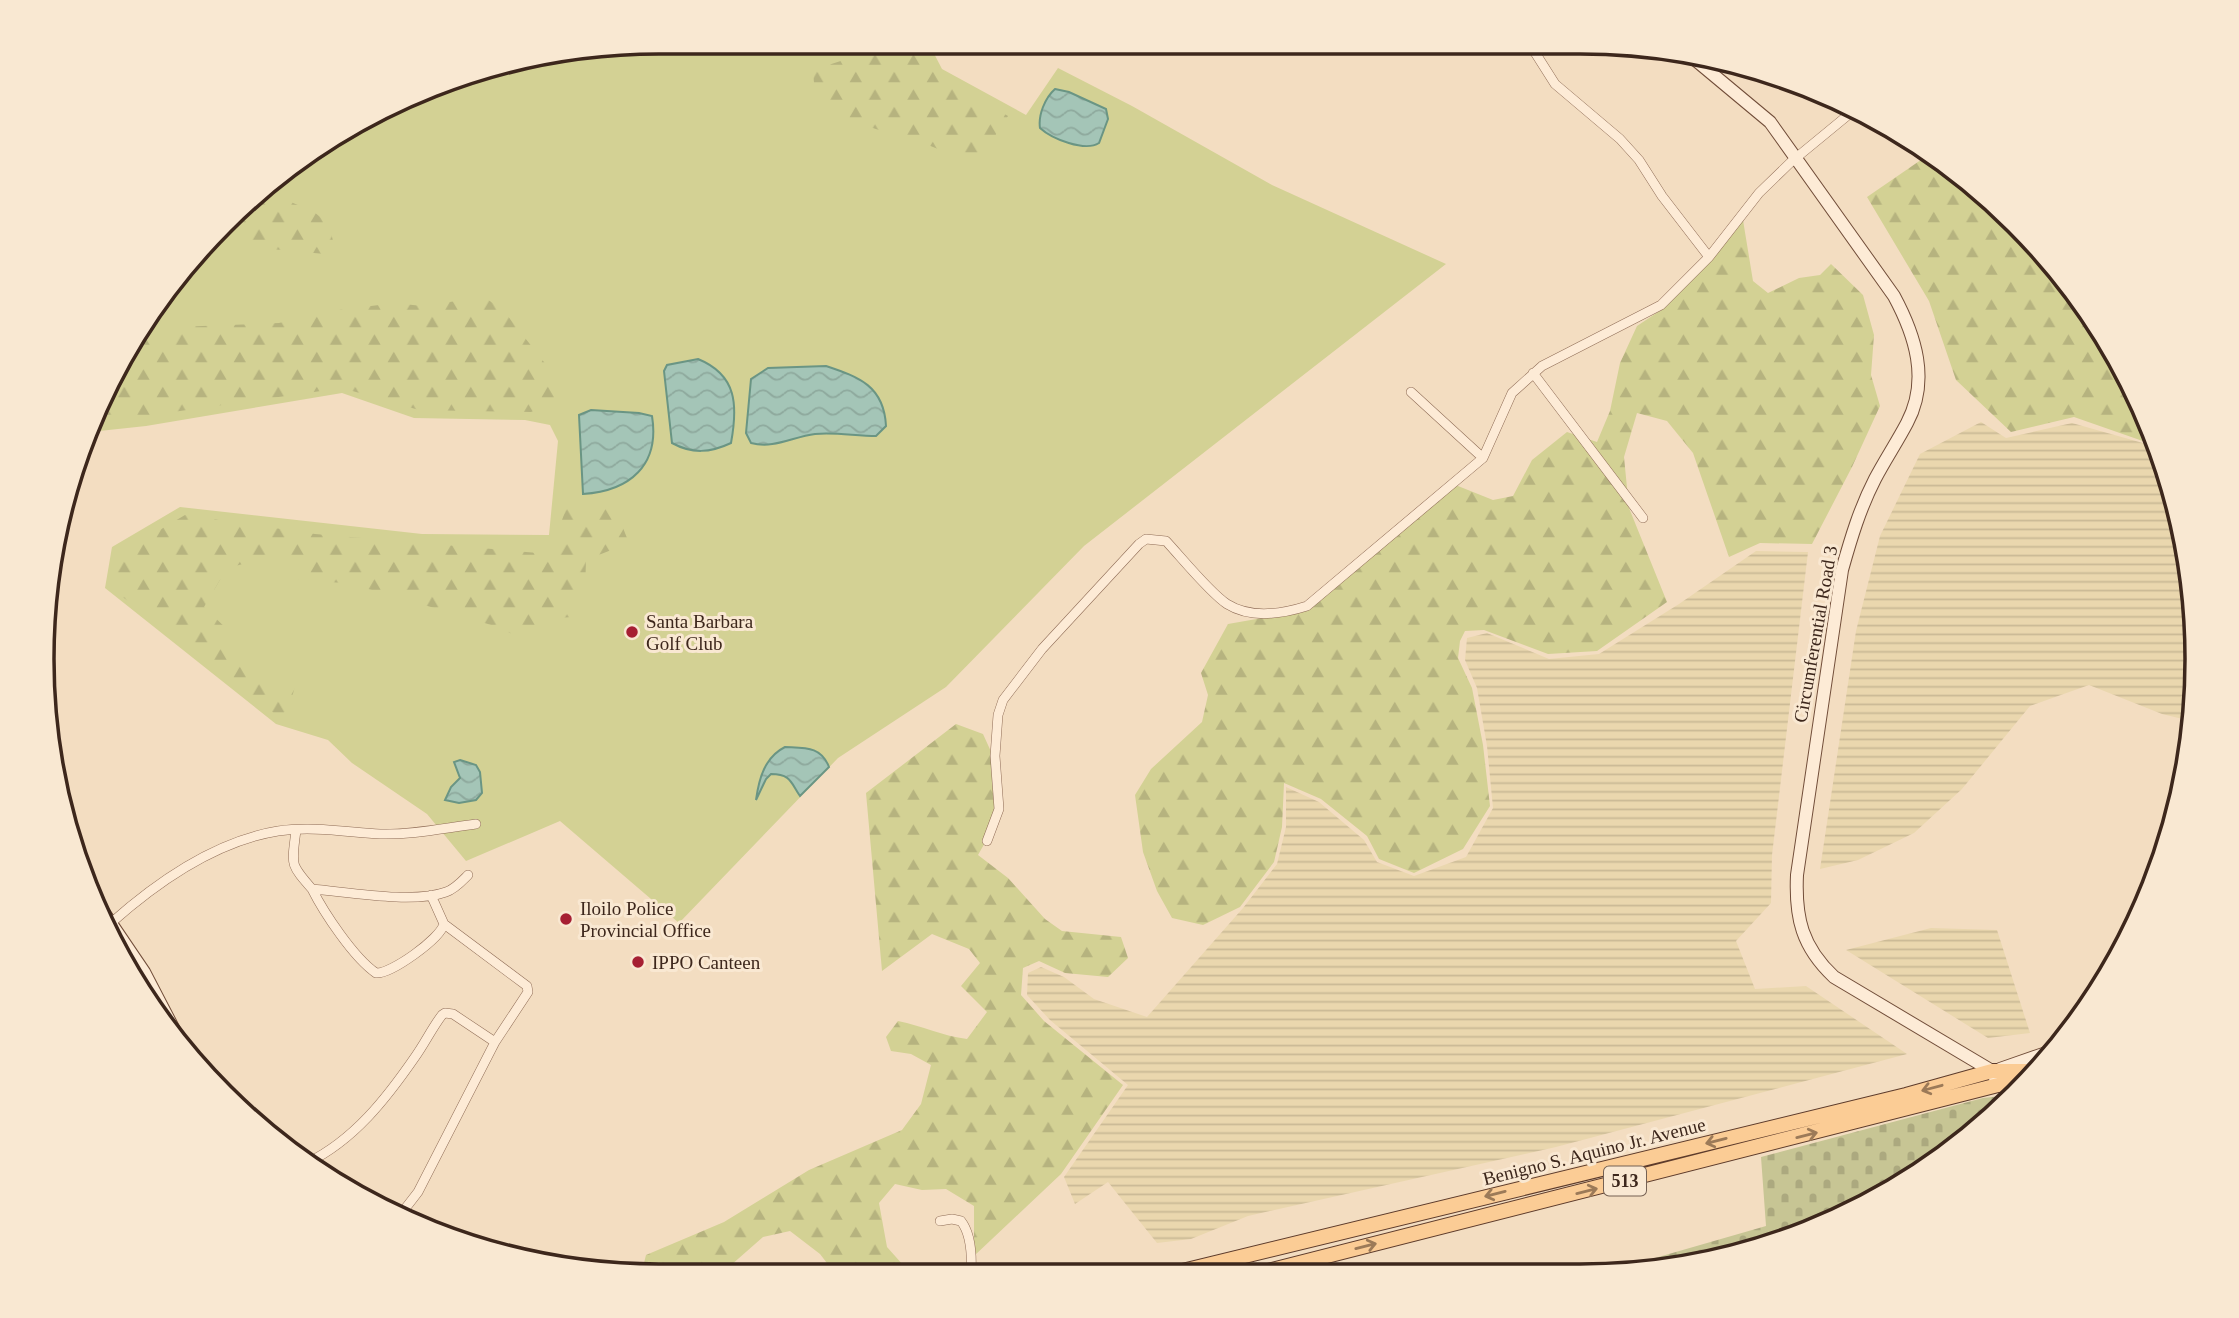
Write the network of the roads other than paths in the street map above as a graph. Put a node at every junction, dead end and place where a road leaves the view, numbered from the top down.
1 (1536, 54) edge
2 (1705, 68) edge
3 (1846, 117) edge
4 (1796, 157) junction
5 (1709, 257) junction
6 (1533, 373) junction
7 (1411, 393) dead end
8 (1483, 458) junction
9 (1643, 518) dead end
10 (476, 824) dead end
11 (296, 830) junction
12 (987, 841) dead end
13 (468, 875) dead end
14 (312, 889) junction
15 (431, 895) junction
16 (112, 915) edge
17 (444, 924) junction
18 (129, 950) edge
19 (156, 995) edge
20 (495, 1042) junction
21 (2034, 1059) edge
22 (2019, 1075) edge
23 (1995, 1078) junction
24 (317, 1158) edge
25 (406, 1208) edge
26 (940, 1221) dead end
27 (1305, 1241) junction
28 (1309, 1261) junction
29 (971, 1264) edge
30 (1211, 1264) edge
31 (1297, 1264) edge

1 - 5 street
2 - 4 main road, Circumferential Road 3
3 - 4 street
4 - 5 street
4 - 23 main road, Circumferential Road 3
5 - 6 street
6 - 8 street
6 - 9 street
7 - 8 street
8 - 12 street
10 - 11 street
11 - 14 street
11 - 16 street
13 - 15 street
14 - 15 street
14 - 17 street
15 - 17 street
17 - 20 street
18 - 19 main road
20 - 24 street
20 - 25 street
21 - 23 main road
22 - 23 main road, Benigno S. Aquino Jr. Avenue / 513
23 -> 27 main road, Benigno S. Aquino Jr. Avenue / 513
28 -> 23 main road, Benigno S. Aquino Jr. Avenue / 513
26 - 29 street
27 - 28 main road
27 - 30 main road, Benigno S. Aquino Jr. Avenue / 513
28 - 31 main road, Benigno S. Aquino Jr. Avenue / 513

